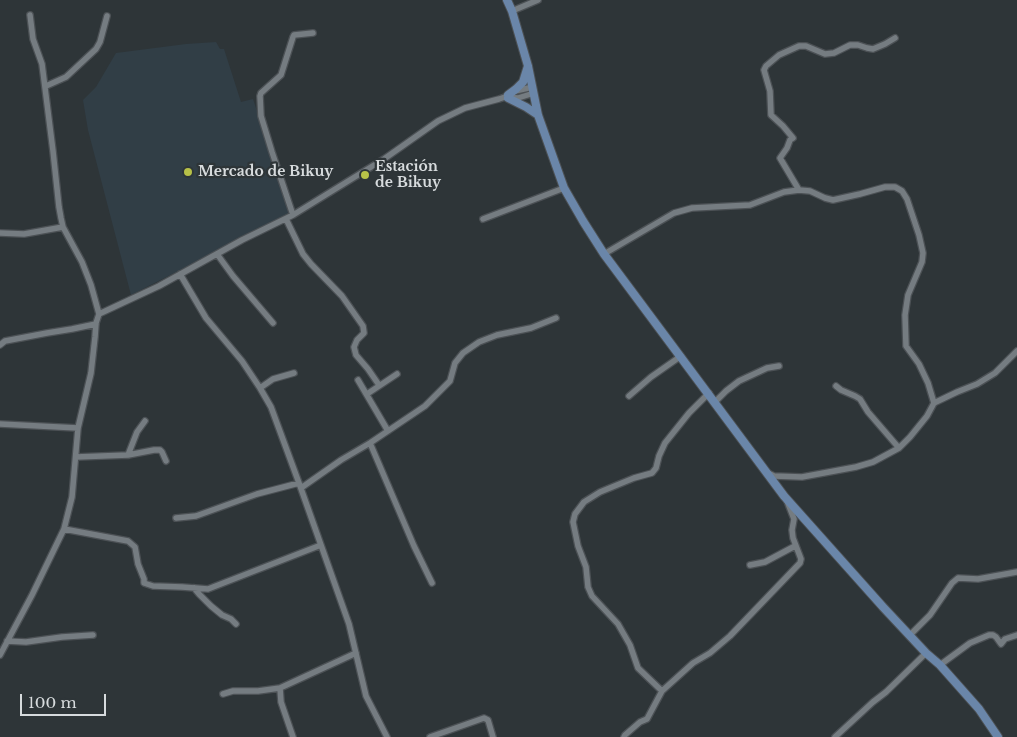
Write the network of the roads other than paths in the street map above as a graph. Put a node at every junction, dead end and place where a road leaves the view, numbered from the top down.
1 (507, 0) edge
2 (538, 0) edge
3 (512, 11) junction
4 (30, 15) dead end
5 (107, 16) dead end
6 (313, 33) dead end
7 (895, 38) dead end
8 (528, 66) junction
9 (46, 86) junction
10 (534, 90) junction
11 (507, 97) junction
12 (538, 115) junction
13 (564, 188) junction
14 (799, 190) junction
15 (292, 216) junction
16 (286, 219) junction
17 (483, 219) dead end
18 (63, 226) junction
19 (0, 233) edge
20 (217, 254) junction
21 (604, 254) junction
22 (180, 274) junction
23 (99, 314) junction
24 (556, 318) dead end
25 (273, 323) dead end
26 (96, 324) junction
27 (0, 345) edge
28 (1017, 351) edge
29 (681, 356) junction
30 (779, 366) dead end
31 (294, 373) dead end
32 (397, 374) dead end
33 (358, 380) dead end
34 (379, 386) junction
35 (836, 386) dead end
36 (260, 388) junction
37 (709, 393) junction
38 (367, 394) junction
39 (629, 396) dead end
40 (715, 402) junction
41 (934, 403) junction
42 (145, 421) dead end
43 (0, 424) edge
44 (78, 428) junction
45 (388, 431) junction
46 (370, 443) junction
47 (899, 448) junction
48 (128, 455) junction
49 (76, 458) junction
50 (166, 461) dead end
51 (766, 472) junction
52 (300, 485) junction
53 (784, 496) junction
54 (176, 518) dead end
55 (64, 529) junction
56 (321, 545) junction
57 (795, 546) junction
58 (750, 565) dead end
59 (1017, 572) edge
60 (432, 583) dead end
61 (194, 588) junction
62 (208, 589) junction
63 (204, 598) junction
64 (236, 624) dead end
65 (93, 635) dead end
66 (1017, 635) edge
67 (910, 636) junction
68 (6, 641) junction
69 (356, 653) junction
70 (926, 653) junction
71 (0, 655) edge
72 (940, 665) junction
73 (280, 688) junction
74 (662, 691) junction
75 (223, 694) dead end
76 (294, 737) edge
77 (387, 737) edge
78 (430, 737) edge
79 (493, 737) edge
80 (624, 737) edge
81 (835, 737) edge
82 (998, 737) edge

1 - 3 main road
2 - 3 street
3 - 8 main road
4 - 9 street
5 - 9 street
6 - 15 street
7 - 14 street
8 - 10 main road
8 - 11 main road
9 - 18 street
10 - 11 street
10 - 12 main road
11 - 12 main road
11 - 15 street
12 - 13 main road
13 - 17 street
13 - 21 main road
14 - 21 street
14 - 41 street
15 - 16 street
16 - 20 street
16 - 34 street
18 - 19 street
18 - 23 street
20 - 22 street
20 - 25 street
21 - 29 main road
22 - 23 street
22 - 36 street
23 - 26 street
24 - 45 street
26 - 27 street
26 - 44 street
28 - 41 street
29 - 37 main road
29 - 39 street
30 - 40 street
31 - 36 street
32 - 34 street
33 - 38 street
34 - 38 street
35 - 47 street
36 - 52 street
37 - 40 main road
37 - 74 street
38 - 45 street
40 - 51 main road
41 - 47 street
42 - 48 street
43 - 44 street
44 - 49 street
45 - 46 street
46 - 52 street
46 - 60 street
47 - 51 street
48 - 49 street
48 - 50 street
49 - 55 street
51 - 53 main road
52 - 54 street
52 - 56 street
53 - 57 street
53 - 67 main road
55 - 61 street
55 - 68 street
56 - 62 street
56 - 69 street
57 - 58 street
57 - 74 street
59 - 67 street
61 - 62 street
61 - 63 street
62 - 63 street
63 - 64 street
65 - 68 street
66 - 72 street
67 - 70 main road
68 - 71 street
69 - 73 street
69 - 77 street
70 - 72 main road
70 - 81 street
72 - 82 main road
73 - 75 street
73 - 76 street
74 - 80 street
78 - 79 street

